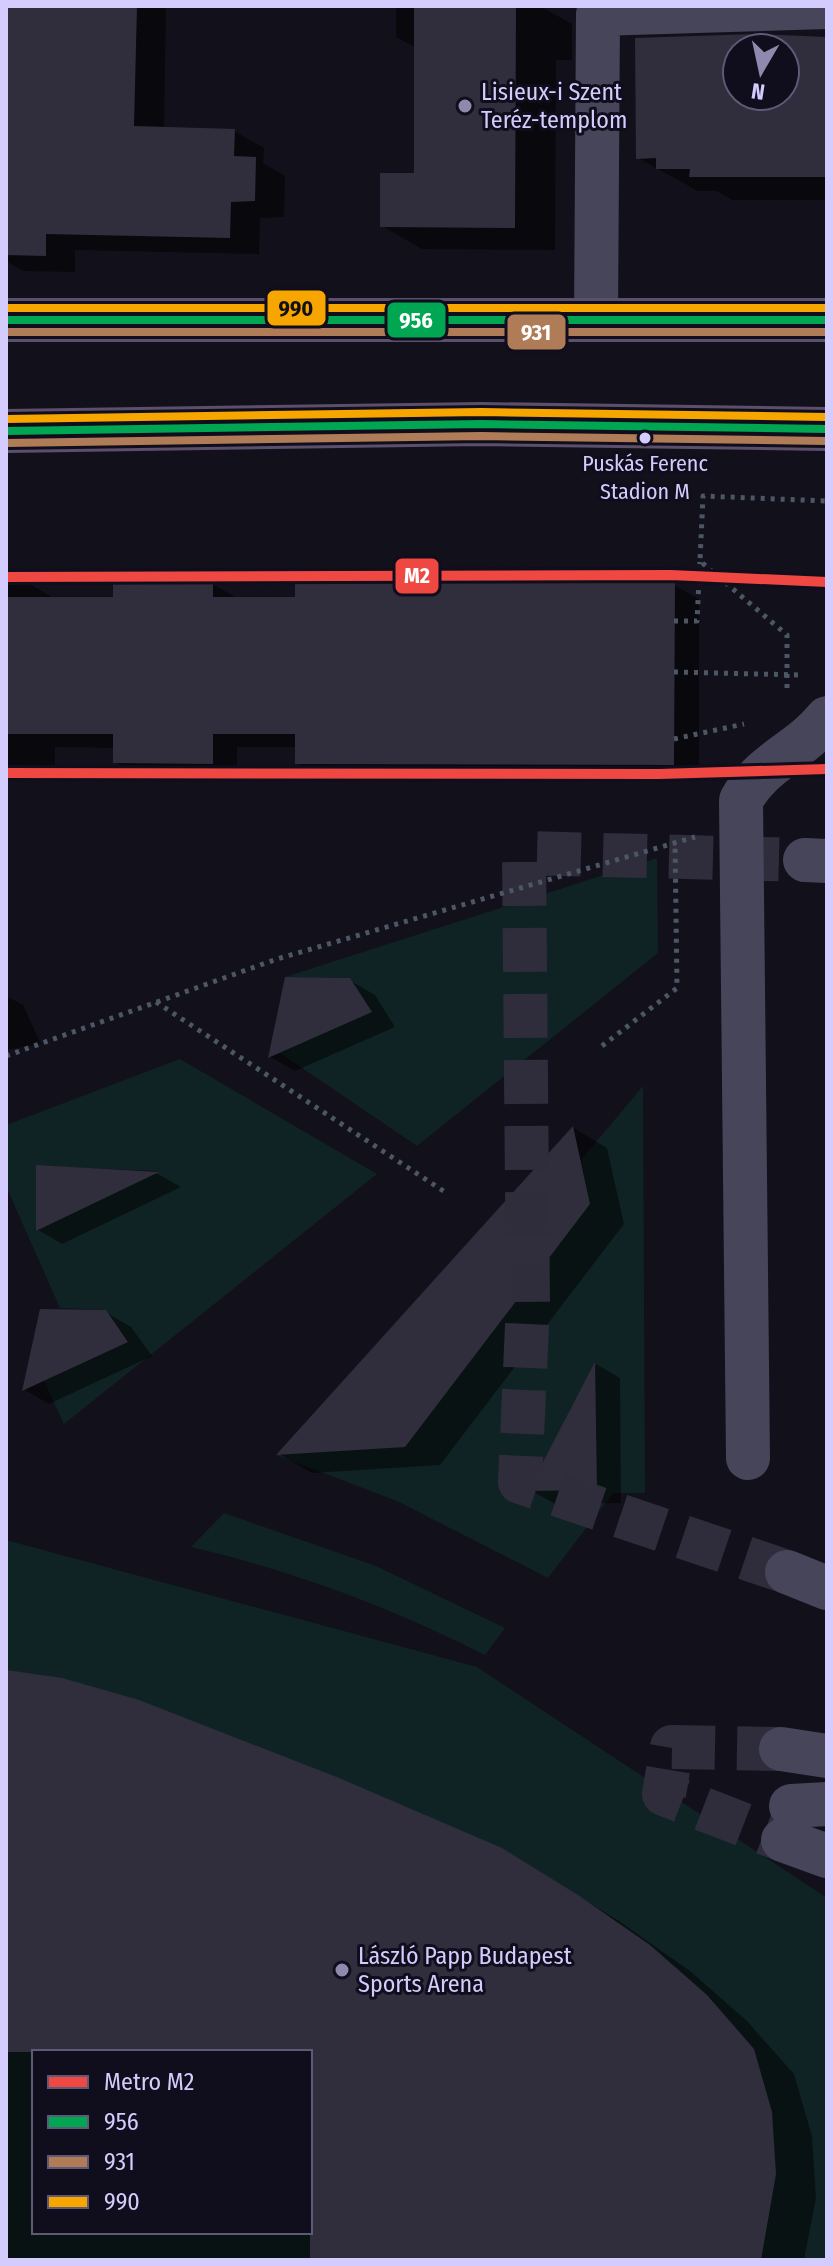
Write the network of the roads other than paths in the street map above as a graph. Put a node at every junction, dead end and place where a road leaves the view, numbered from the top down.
1 (827, 7) edge
2 (6, 320) edge
3 (596, 320) junction
4 (827, 320) edge
5 (827, 429) edge
6 (7, 430) edge
7 (827, 718) edge
8 (748, 1458) dead end
9 (787, 1572) tunnel mouth
10 (827, 1588) edge
11 (781, 1749) tunnel mouth
12 (827, 1756) edge
13 (800, 1817) tunnel mouth
14 (827, 1856) edge

1 - 3 lane
2 - 3 main road
3 - 4 main road
5 - 6 main road
7 - 8 lane
9 - 10 lane
11 - 12 lane
13 - 14 lane

